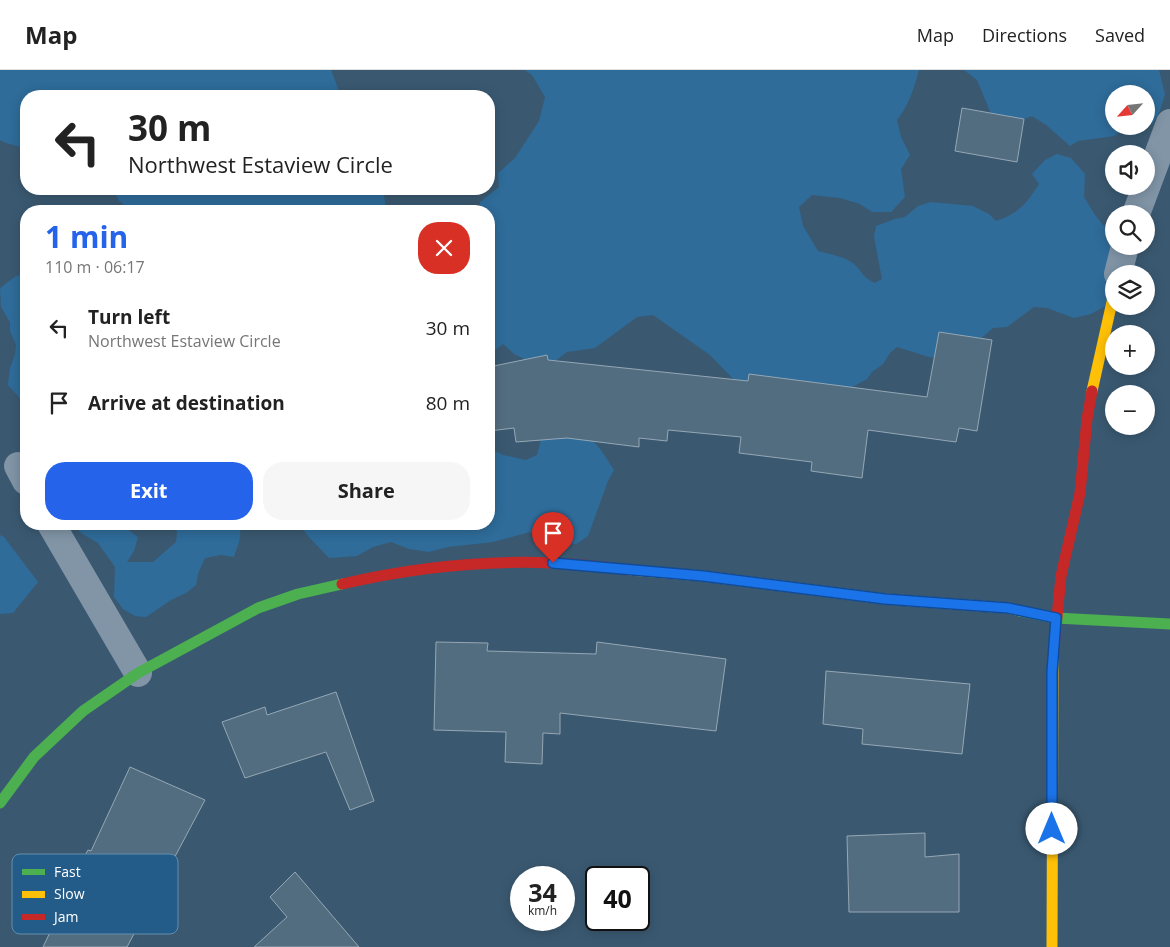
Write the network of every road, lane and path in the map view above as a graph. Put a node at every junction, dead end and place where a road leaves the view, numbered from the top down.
1 (1170, 122) edge
2 (1139, 205) edge
3 (1109, 315) edge
4 (55, 530) edge
5 (1056, 618) junction
6 (1170, 624) edge
7 (138, 673) junction
8 (0, 803) edge
9 (1052, 947) edge

1 - 2 street
3 - 5 street
4 - 7 street
5 - 6 street
5 - 7 street
5 - 9 street
7 - 8 street

